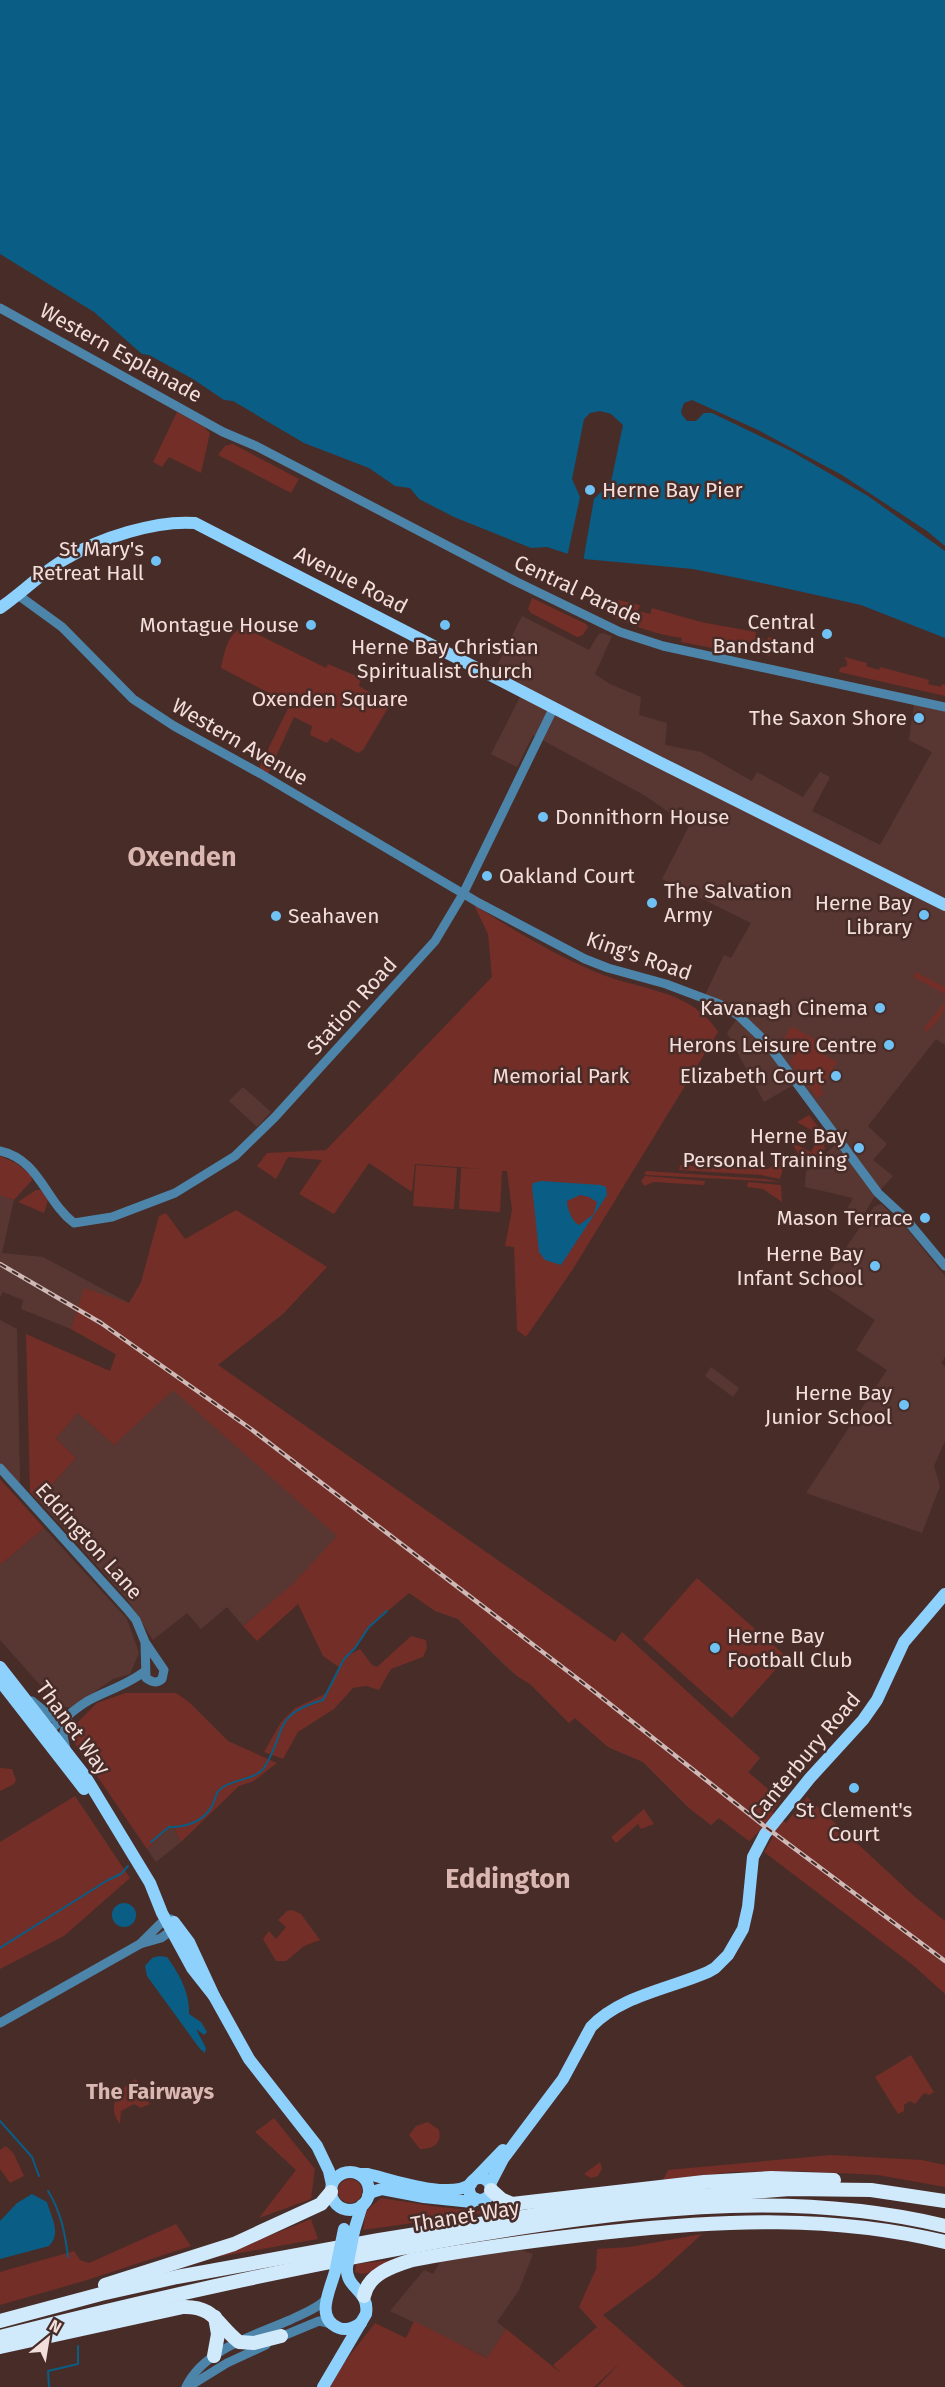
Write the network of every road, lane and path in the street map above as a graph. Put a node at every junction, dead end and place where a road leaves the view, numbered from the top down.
1 (0, 308) edge
2 (223, 432) joint
3 (18, 595) junction
4 (0, 608) edge
5 (554, 707) junction
6 (945, 707) edge
7 (463, 894) junction
8 (945, 905) edge
9 (0, 1151) edge
10 (945, 1266) edge
11 (0, 1468) edge
12 (945, 1594) edge
13 (145, 1642) junction
14 (160, 1665) junction
15 (0, 1667) edge
16 (145, 1670) junction
17 (0, 1681) edge
18 (151, 1682) junction
19 (15, 1685) junction
20 (118, 1686) junction
21 (68, 1716) junction
22 (47, 1733) junction
23 (67, 1751) junction
24 (109, 1817) junction
25 (172, 1924) junction
26 (0, 2023) edge
27 (518, 2138) junction
28 (316, 2146) junction
29 (354, 2173) junction
30 (473, 2181) junction
31 (491, 2187) junction
32 (332, 2188) junction
33 (476, 2199) junction
34 (940, 2200) edge
35 (365, 2201) junction
36 (339, 2206) junction
37 (945, 2226) edge
38 (349, 2230) junction
39 (560, 2237) junction
40 (945, 2242) edge
41 (528, 2251) dead end
42 (342, 2268) junction
43 (360, 2292) junction
44 (328, 2297) junction
45 (214, 2315) junction
46 (0, 2319) edge
47 (362, 2323) junction
48 (335, 2326) junction
49 (281, 2336) junction
50 (0, 2337) edge
51 (239, 2342) junction
52 (0, 2347) edge
53 (214, 2356) junction
54 (340, 2357) junction
55 (187, 2387) edge
56 (323, 2387) edge

1 - 2 street, Western Esplanade
2 - 6 street, Central Parade
3 - 4 main road
3 - 5 main road, Avenue Road
3 - 7 street, Western Avenue
5 - 7 street, Station Road
5 - 8 main road, Avenue Road
7 - 9 street, Station Road
7 - 10 street, King's Road
11 - 13 street, Eddington Lane
12 - 27 main road, Canterbury Road
13 - 14 street, Eddington Lane
13 - 16 street, Eddington Lane
14 - 16 street
14 - 18 street
15 - 19 main road, Thanet Way
16 - 18 street
16 - 20 street
17 - 22 main road, Thanet Way
18 - 20 street
19 - 21 street
19 - 22 main road, Thanet Way
20 - 21 street
21 - 22 street
21 - 23 street
22 - 23 main road, Thanet Way
22 - 24 main road, Thanet Way
23 - 24 main road, Thanet Way
24 - 25 main road, Thanet Way
25 - 26 street
25 - 28 main road, Thanet Way
27 - 30 main road, Canterbury Road
27 - 31 main road, Canterbury Road
28 - 29 main road, Thanet Way
28 - 32 main road, Thanet Way
29 - 30 main road, Thanet Way
29 - 32 main road
29 - 35 main road
30 - 31 main road
30 - 33 main road
31 - 33 main road
31 - 34 highway
32 - 36 main road
32 - 46 highway
33 - 35 main road, Thanet Way
34 - 46 highway, Thanet Way
35 - 36 main road
35 - 38 main road
36 - 38 main road
37 - 50 highway, Thanet Way
38 - 42 main road, bridge
39 - 40 highway
39 - 41 highway
39 - 43 highway
42 - 43 main road
42 - 44 main road
43 - 47 main road
44 - 48 main road
44 - 51 street
45 - 51 highway
45 - 52 highway
45 - 53 highway
47 - 48 main road
47 - 54 main road
48 - 49 street
48 - 54 main road
49 - 51 highway
49 - 55 street
51 - 53 street
53 - 55 street
54 - 56 main road

